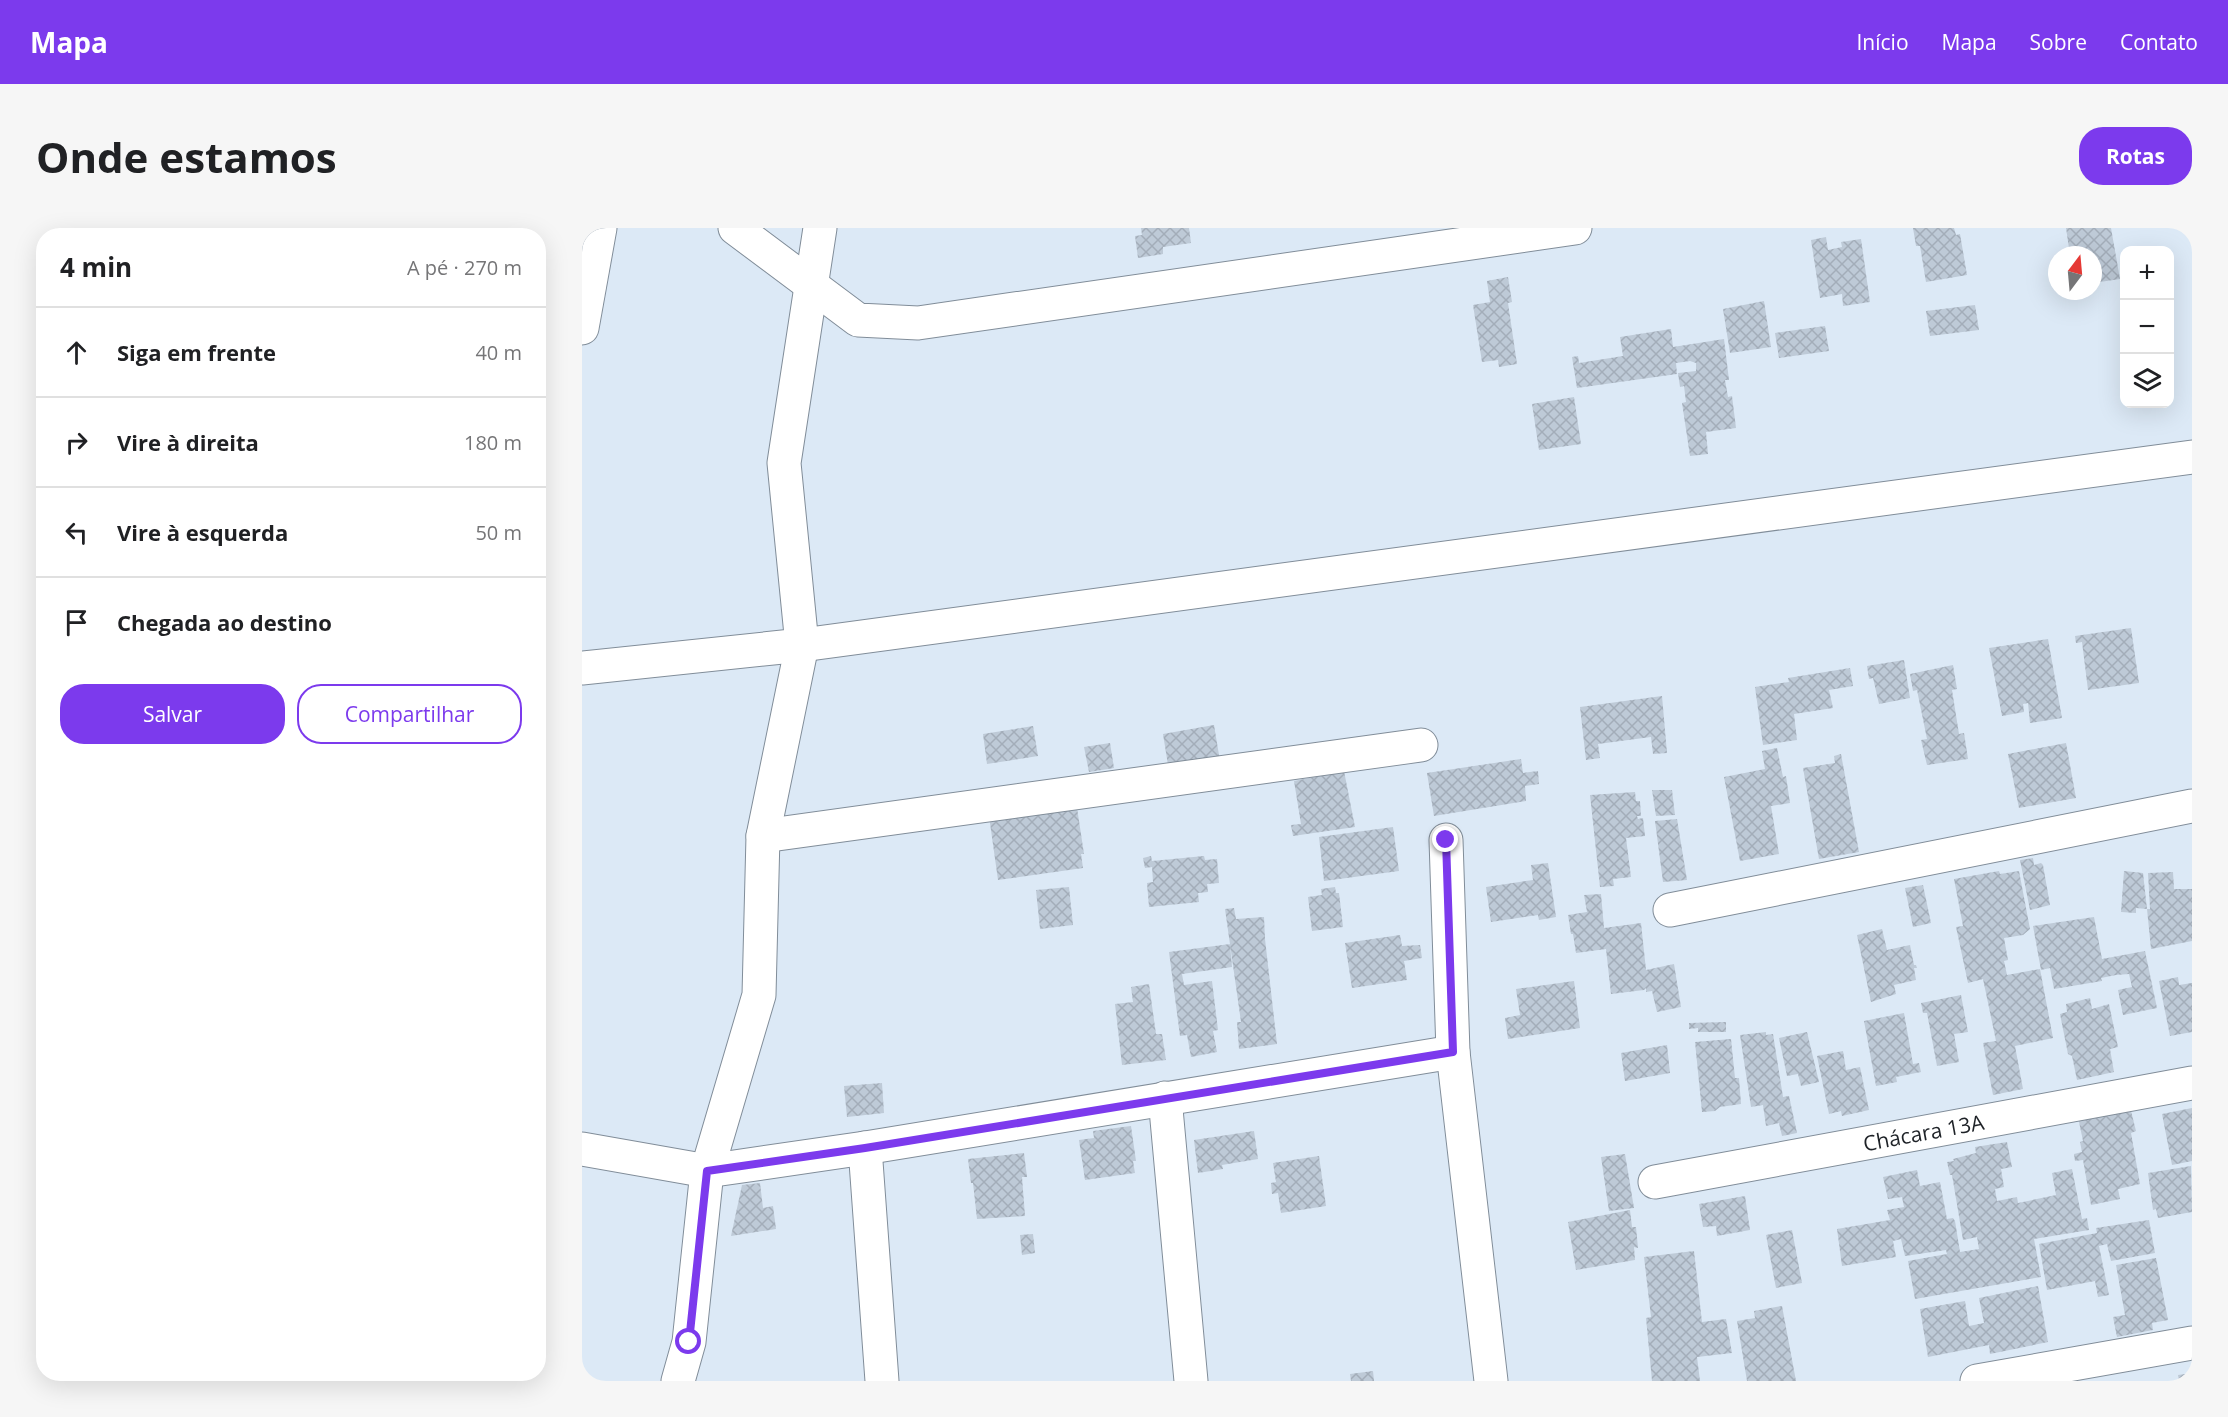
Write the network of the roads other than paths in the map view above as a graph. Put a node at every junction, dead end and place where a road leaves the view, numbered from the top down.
1 (600, 228) edge
2 (735, 228) edge
3 (820, 228) edge
4 (1575, 228) edge
5 (811, 284) junction
6 (582, 328) edge
7 (2192, 457) edge
8 (802, 645) junction
9 (582, 668) edge
10 (1421, 745) dead end
11 (2192, 806) edge
12 (763, 836) junction
13 (1446, 840) dead end
14 (1670, 910) dead end
15 (1453, 1052) junction
16 (2192, 1083) edge
17 (1165, 1098) junction
18 (865, 1148) junction
19 (582, 1149) edge
20 (707, 1171) junction
21 (1655, 1182) dead end
22 (2192, 1343) edge
23 (678, 1381) edge
24 (882, 1381) edge
25 (1191, 1381) edge
26 (1491, 1381) edge
27 (1977, 1381) edge

1 - 6 main road
2 - 5 main road
3 - 5 main road
4 - 5 main road
5 - 8 main road
7 - 8 main road
8 - 9 main road
8 - 12 main road
10 - 12 main road
11 - 14 main road
12 - 20 main road
13 - 15 main road
15 - 17 main road
15 - 26 main road
16 - 21 main road, Chácara 13A
17 - 18 main road
17 - 25 main road
18 - 20 main road
18 - 24 main road
19 - 20 main road
20 - 23 main road
22 - 27 main road

